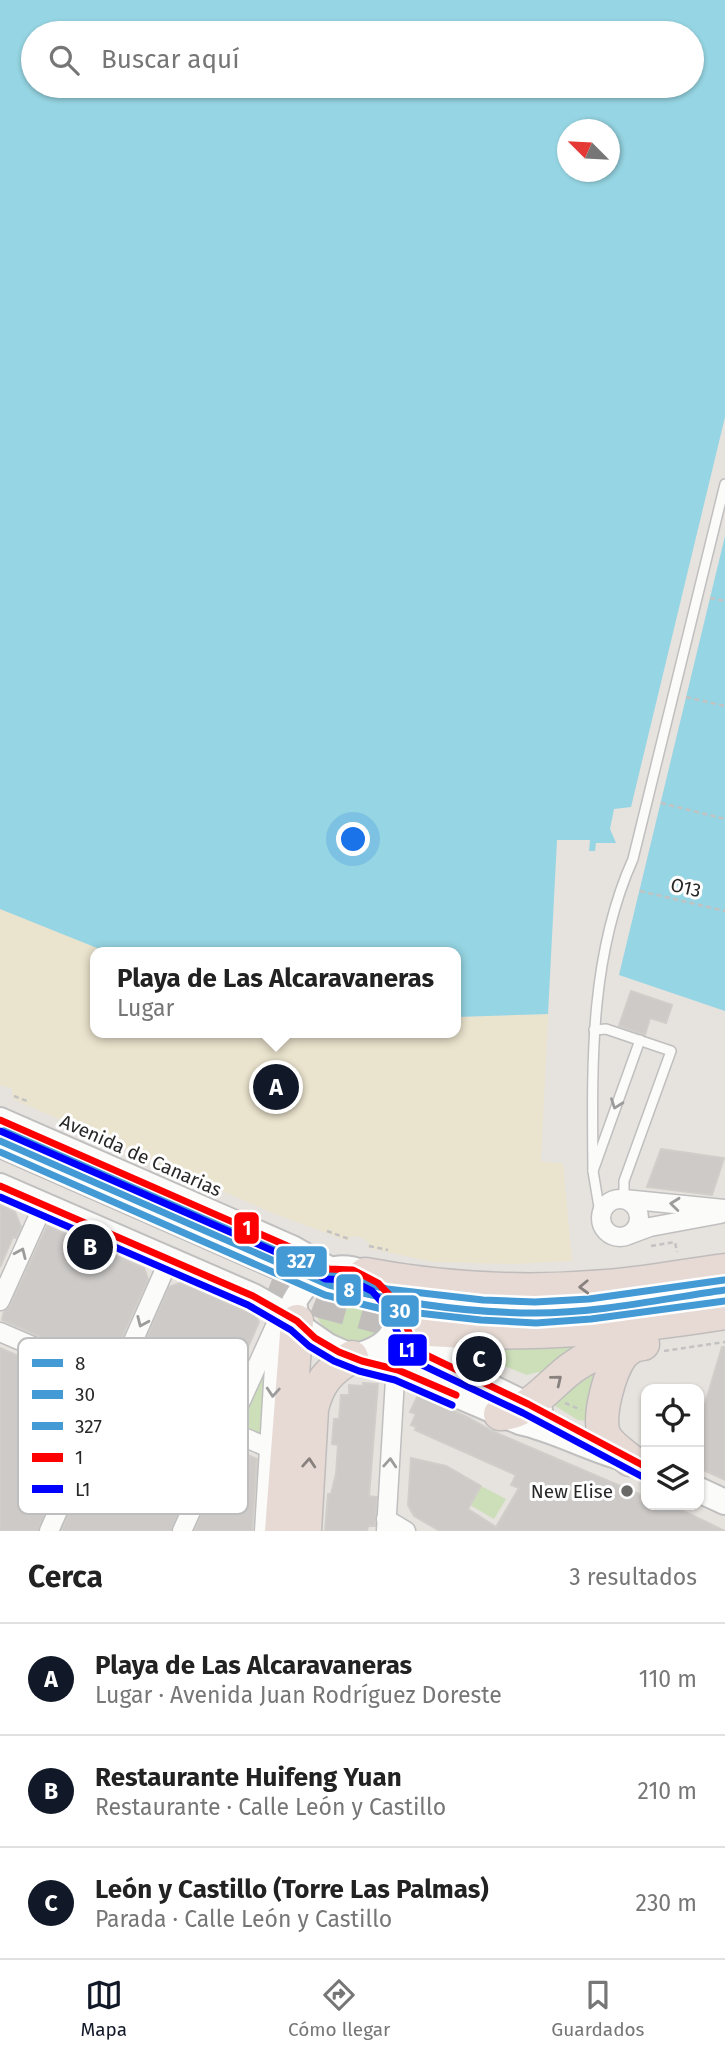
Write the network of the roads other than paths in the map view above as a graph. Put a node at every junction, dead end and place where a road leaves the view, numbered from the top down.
1 (725, 484) edge
2 (594, 1030) junction
3 (640, 1040) junction
4 (0, 1120) edge
5 (0, 1141) edge
6 (0, 1164) edge
7 (593, 1171) junction
8 (0, 1186) edge
9 (624, 1199) junction
10 (43, 1206) junction
11 (725, 1211) edge
12 (601, 1219) junction
13 (631, 1234) junction
14 (169, 1260) junction
15 (367, 1260) junction
16 (329, 1269) junction
17 (725, 1270) edge
18 (267, 1280) junction
19 (725, 1290) edge
20 (430, 1297) junction
21 (0, 1301) edge
22 (397, 1310) junction
23 (725, 1313) edge
24 (287, 1314) junction
25 (0, 1332) edge
26 (725, 1332) edge
27 (134, 1338) edge
28 (18, 1340) edge
29 (635, 1345) junction
30 (453, 1353) dead end
31 (352, 1357) junction
32 (392, 1368) junction
33 (248, 1389) edge
34 (514, 1409) junction
35 (248, 1439) edge
36 (269, 1448) junction
37 (638, 1464) edge
38 (704, 1492) edge
39 (725, 1502) edge
40 (57, 1514) edge
41 (190, 1514) edge
42 (386, 1525) edge
43 (49, 1531) edge
44 (182, 1531) edge
45 (264, 1531) edge
46 (281, 1531) edge
47 (305, 1531) edge
48 (406, 1531) edge

1 - 2 lane
2 - 3 lane
2 - 7 lane
3 -> 7 lane
3 - 9 lane
4 - 16 street
5 - 18 highway
6 - 18 highway
7 - 12 lane
8 - 10 street
11 -> 9 street
9 - 12 street
9 - 13 street
10 - 14 street
21 -> 10 street
11 - 13 street
12 - 13 street
14 - 18 street
14 -> 27 street
15 - 16 street
15 - 20 highway
15 - 22 street
16 - 24 street
17 -> 20 highway
18 - 24 street
19 - 20 highway
20 - 23 highway
20 - 30 street
22 - 31 street
22 - 34 street
24 - 31 street
24 - 33 street
24 -> 36 street
24 - 46 highway
25 - 28 street
26 - 29 highway
34 -> 29 highway
29 - 37 highway
31 - 32 street
47 -> 31 highway
32 - 34 street
42 -> 32 street
34 - 37 street
35 - 36 street
36 - 45 street
38 - 39 street
40 - 43 street
41 - 44 street
42 - 48 street

